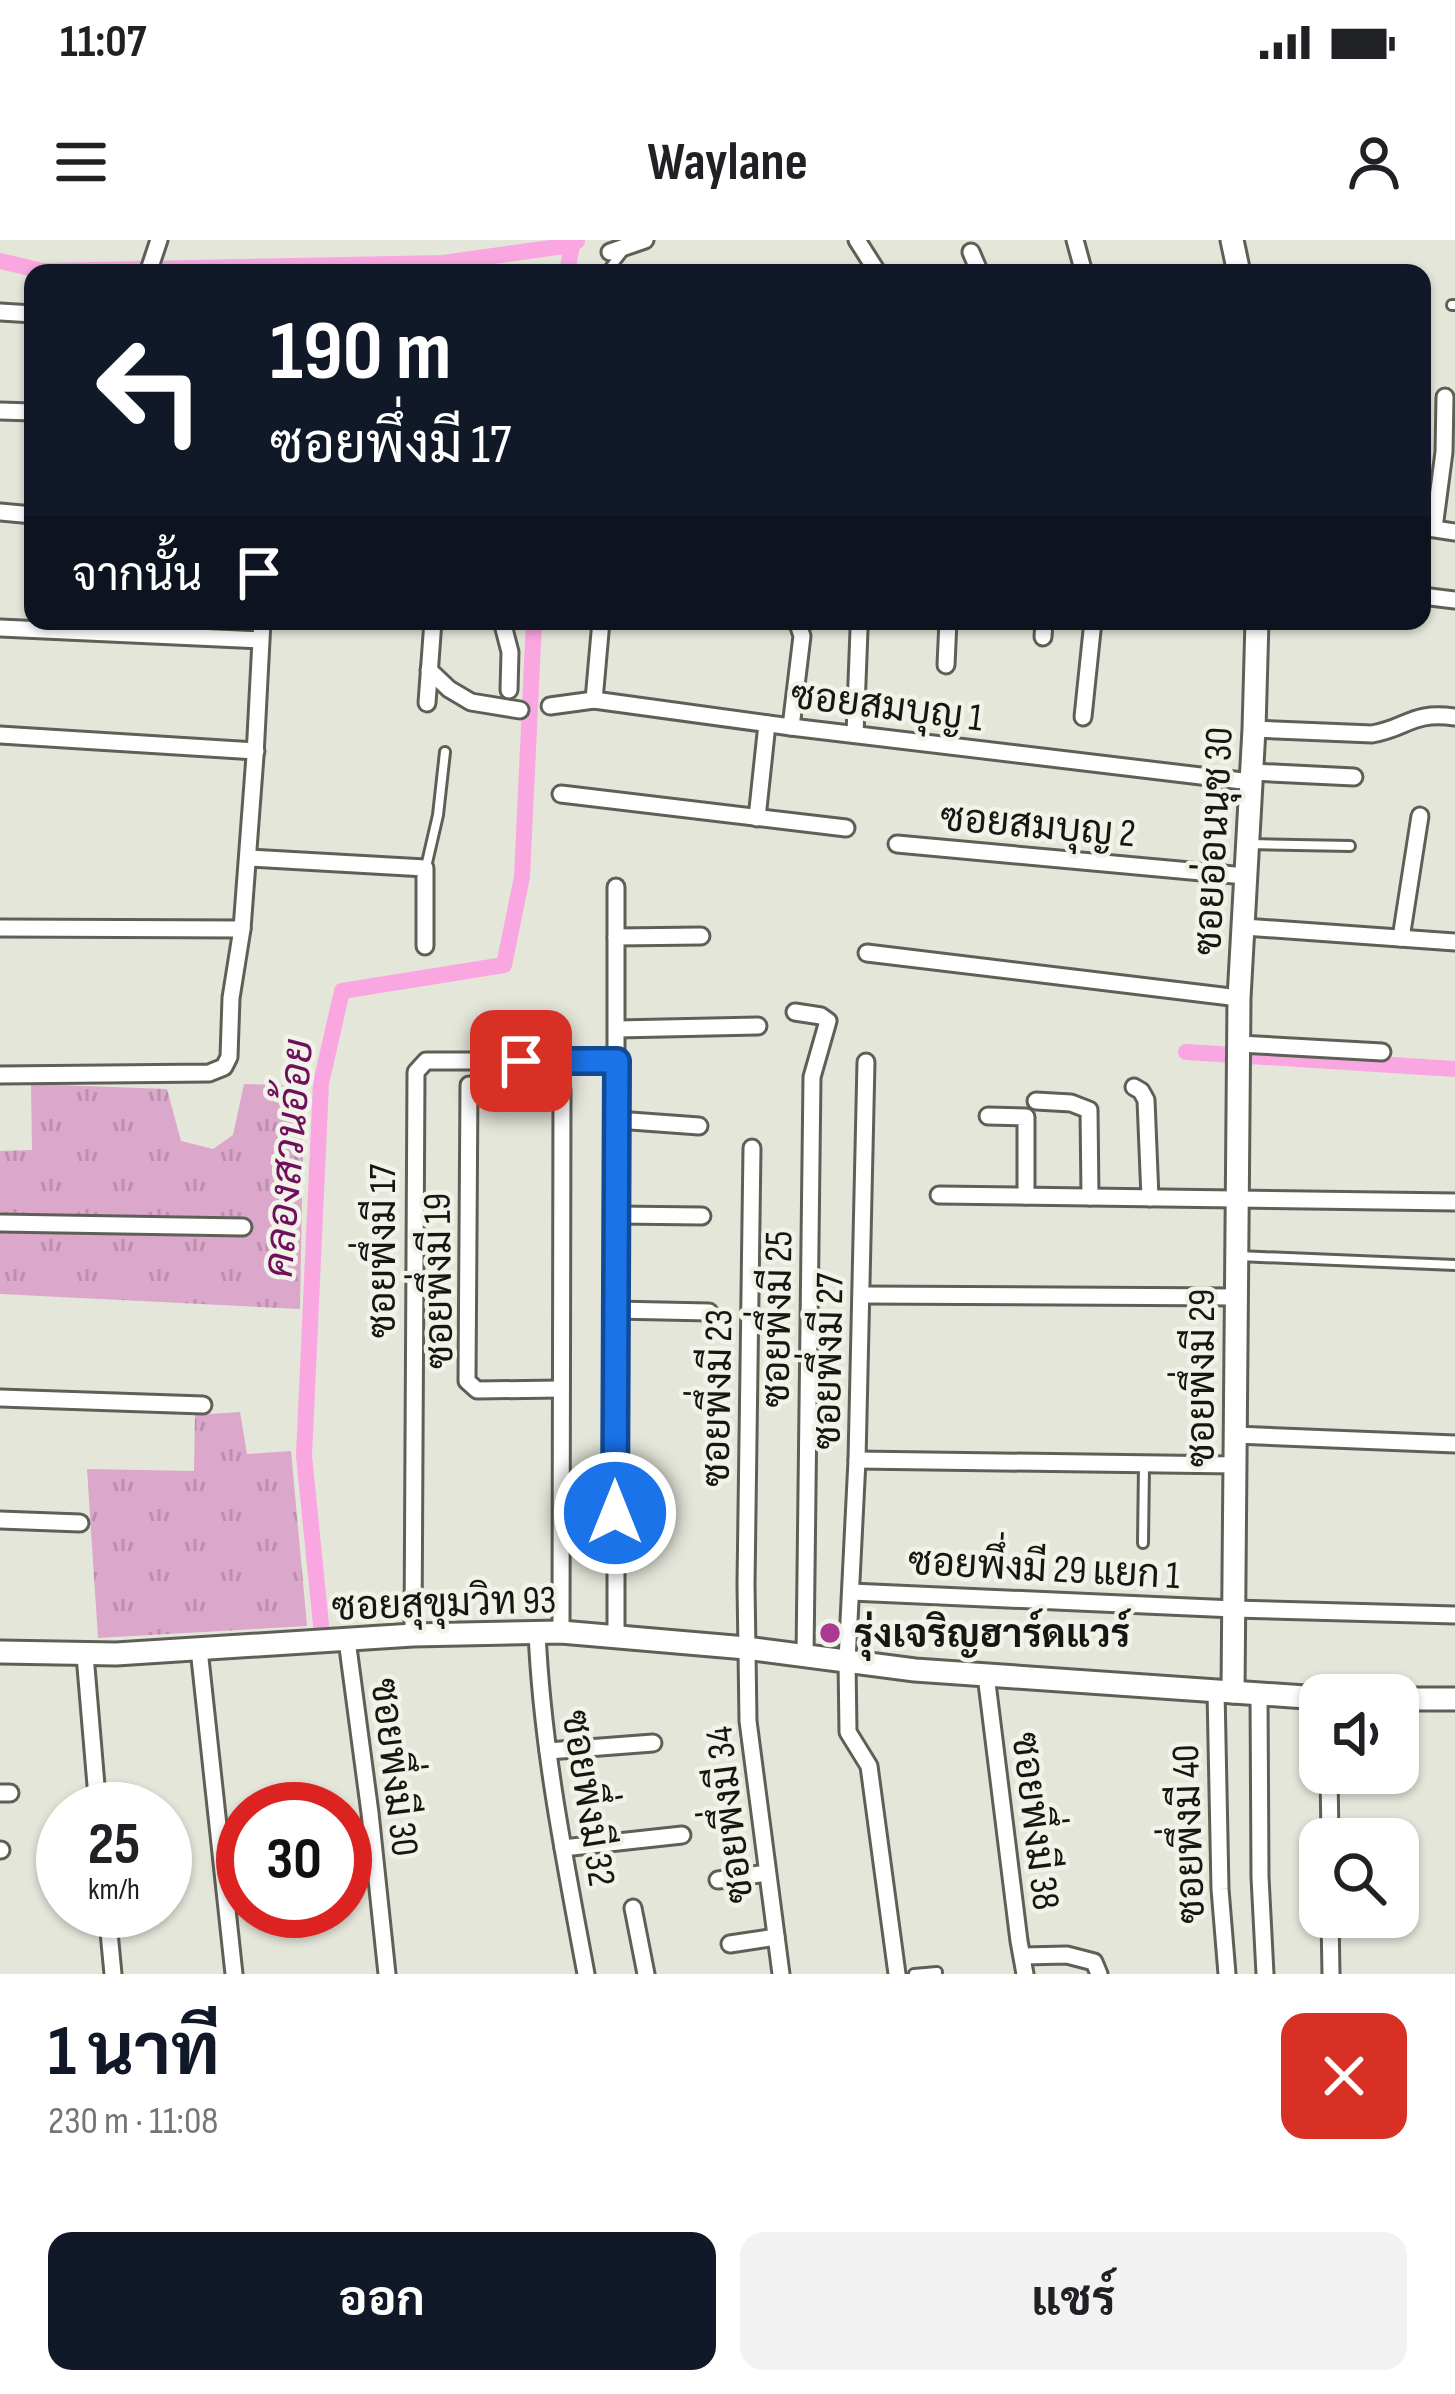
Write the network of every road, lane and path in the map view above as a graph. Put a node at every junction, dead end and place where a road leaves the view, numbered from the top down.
1 (645, 240) edge
2 (618, 250) joint
3 (971, 252) dead end
4 (611, 264) edge
5 (976, 264) edge
6 (1445, 397) dead end
7 (1431, 514) edge
8 (115, 630) edge
9 (261, 630) edge
10 (432, 630) edge
11 (504, 630) edge
12 (600, 630) edge
13 (800, 630) edge
14 (859, 630) dead end
15 (948, 630) edge
16 (1092, 630) edge
17 (1257, 630) edge
18 (260, 640) junction
19 (946, 665) dead end
20 (429, 670) junction
21 (509, 690) dead end
22 (595, 700) junction
23 (427, 703) dead end
24 (550, 706) dead end
25 (520, 710) dead end
26 (1083, 717) dead end
27 (1455, 717) edge
28 (767, 724) junction
29 (791, 727) junction
30 (1254, 729) junction
31 (855, 734) junction
32 (0, 735) edge
33 (256, 751) junction
34 (445, 752) dead end
35 (1251, 777) junction
36 (1354, 777) dead end
37 (561, 794) dead end
38 (1420, 816) dead end
39 (757, 818) junction
40 (846, 828) dead end
41 (897, 844) dead end
42 (1247, 844) junction
43 (1350, 846) dead end
44 (248, 858) junction
45 (425, 868) junction
46 (1245, 876) junction
47 (616, 887) dead end
48 (1244, 927) junction
49 (0, 928) edge
50 (242, 929) junction
51 (700, 936) dead end
52 (616, 937) junction
53 (1401, 938) junction
54 (1455, 942) edge
55 (425, 946) dead end
56 (867, 953) dead end
57 (1239, 998) junction
58 (795, 1012) dead end
59 (758, 1026) dead end
60 (617, 1029) junction
61 (1239, 1052) junction
62 (1382, 1052) dead end
63 (617, 1061) junction
64 (866, 1062) dead end
65 (0, 1075) edge
66 (470, 1084) dead end
67 (1134, 1087) dead end
68 (562, 1089) dead end
69 (1036, 1101) dead end
70 (988, 1116) dead end
71 (617, 1120) junction
72 (699, 1126) dead end
73 (752, 1148) dead end
74 (939, 1195) dead end
75 (1026, 1196) junction
76 (1090, 1197) junction
77 (1150, 1198) junction
78 (1237, 1200) junction
79 (1455, 1202) edge
80 (617, 1215) junction
81 (702, 1216) dead end
82 (0, 1223) edge
83 (243, 1227) dead end
84 (1237, 1256) junction
85 (1455, 1265) edge
86 (862, 1295) junction
87 (1236, 1298) junction
88 (614, 1310) junction
89 (709, 1312) dead end
90 (560, 1389) junction
91 (0, 1398) edge
92 (203, 1406) dead end
93 (1235, 1435) junction
94 (1455, 1444) edge
95 (857, 1460) junction
96 (1144, 1464) junction
97 (1235, 1465) junction
98 (0, 1520) edge
99 (80, 1522) dead end
100 (1143, 1543) dead end
101 (851, 1592) junction
102 (1234, 1609) junction
103 (1455, 1616) edge
104 (537, 1632) junction
105 (561, 1632) junction
106 (413, 1635) junction
107 (616, 1636) junction
108 (347, 1640) junction
109 (746, 1648) junction
110 (200, 1649) junction
111 (0, 1652) edge
112 (85, 1655) junction
113 (805, 1656) junction
114 (847, 1661) junction
115 (986, 1676) junction
116 (1224, 1692) junction
117 (1259, 1693) junction
118 (1299, 1696) edge
119 (1419, 1699) edge
120 (1455, 1699) edge
121 (653, 1743) dead end
122 (548, 1751) junction
123 (96, 1782) edge
124 (682, 1834) dead end
125 (563, 1848) junction
126 (767, 1873) junction
127 (718, 1880) dead end
128 (633, 1908) dead end
129 (776, 1937) junction
130 (110, 1938) edge
131 (1330, 1938) edge
132 (730, 1944) dead end
133 (1023, 1956) junction
134 (938, 1972) edge
135 (113, 1974) edge
136 (234, 1974) edge
137 (387, 1974) edge
138 (586, 1974) edge
139 (646, 1974) edge
140 (781, 1974) edge
141 (897, 1974) edge
142 (914, 1974) edge
143 (1025, 1974) edge
144 (1099, 1974) edge
145 (1227, 1974) edge
146 (1265, 1974) edge
147 (1331, 1974) edge

1 - 2 street
2 - 4 lane
3 - 5 street
6 - 7 street
8 - 18 street
9 - 18 street
10 - 20 street
11 - 21 street
12 - 22 street
13 - 29 street
14 - 31 street
15 - 19 street
16 - 26 street
17 - 30 street, ซอยอ่อนนุช 30
18 - 33 street
20 - 23 street
20 - 25 street
22 - 24 street, ซอยสมบุญ 1
22 - 28 street, ซอยสมบุญ 1
27 - 30 street
28 - 29 street, ซอยสมบุญ 1
28 - 39 street
29 - 31 street, ซอยสมบุญ 1
30 - 35 street, ซอยอ่อนนุช 30
31 - 35 street, ซอยสมบุญ 1
32 - 33 street
33 - 44 street
34 - 45 lane
35 - 36 street, ซอยสมบุญ 1
35 - 42 street, ซอยอ่อนนุช 30
37 - 39 street
38 - 53 street
39 - 40 street
41 - 46 street, ซอยสมบุญ 2
42 - 43 lane
42 - 46 street, ซอยอ่อนนุช 30
44 - 45 street
44 - 50 street
45 - 55 street
46 - 48 street, ซอยอ่อนนุช 30
47 - 52 street
48 - 53 street
48 - 57 street, ซอยอ่อนนุช 30
49 - 50 street
50 - 65 street
51 - 52 street
52 - 60 street
53 - 54 street
56 - 57 street
57 - 61 street, ซอยอ่อนนุช 30
58 - 113 street, ซอยพึ่งมี 25
59 - 60 street
60 - 63 street
61 - 62 street
61 - 78 street, ซอยพึ่งมี 29
63 - 71 street
63 - 106 street, ซอยพึ่งมี 17
64 - 86 street, ซอยพึ่งมี 27
66 - 90 street, ซอยพึ่งมี 19
67 - 77 street
68 - 90 street
69 - 76 street
70 - 75 street
71 - 72 street
71 - 80 street
73 - 109 street, ซอยพึ่งมี 23
74 - 75 street
75 - 76 street
76 - 77 street
77 - 78 street
78 - 79 street
78 - 84 street, ซอยพึ่งมี 29
80 - 81 street
80 - 88 street
82 - 83 street
84 - 85 lane
84 - 87 street, ซอยพึ่งมี 29
86 - 87 street
86 - 95 street, ซอยพึ่งมี 27
87 - 93 street, ซอยพึ่งมี 29
88 - 89 street
88 - 107 street
90 - 105 street
91 - 92 street
93 - 94 street
93 - 97 street, ซอยพึ่งมี 29
95 - 96 street
95 - 101 street, ซอยพึ่งมี 27
96 - 97 street
96 - 100 lane
97 - 102 street, ซอยพึ่งมี 29
98 - 99 street
101 - 102 street, ซอยพึ่งมี 29 แยก 1
101 - 114 street, ซอยพึ่งมี 27
102 - 103 street, ซอยพึ่งมี 29 แยก 1
102 - 116 street, ซอยพึ่งมี 29
104 - 105 street, ซอยสุขุมวิท 93
104 - 106 street, ซอยสุขุมวิท 93
104 - 122 street, ซอยพึ่งมี 32
105 - 107 street, ซอยสุขุมวิท 93
106 - 108 street, ซอยสุขุมวิท 93
107 - 109 street, ซอยสุขุมวิท 93
108 - 110 street, ซอยสุขุมวิท 93
108 - 137 street, ซอยพึ่งมี 30
109 - 113 street, ซอยสุขุมวิท 93
109 - 126 street, ซอยพึ่งมี 34
110 - 112 street, ซอยสุขุมวิท 93
110 - 136 street
111 - 112 street, ซอยสุขุมวิท 93
112 - 123 street
113 - 114 street, ซอยสุขุมวิท 93
114 - 115 street, ซอยสุขุมวิท 93
114 - 141 street, ซอยพึ่งมี 27
115 - 116 street, ซอยสุขุมวิท 93
115 - 133 street, ซอยพึ่งมี 38
116 - 117 street, ซอยสุขุมวิท 93
116 - 145 street, ซอยพึ่งมี 40
117 - 118 street, ซอยสุขุมวิท 93
117 - 146 street
119 - 120 street
121 - 122 street
122 - 125 street, ซอยพึ่งมี 32
124 - 125 street
125 - 138 street, ซอยพึ่งมี 32
126 - 127 street
126 - 129 street, ซอยพึ่งมี 34
128 - 139 street
129 - 132 street
129 - 140 street, ซอยพึ่งมี 34
130 - 135 street
131 - 147 street
133 - 143 street, ซอยพึ่งมี 38
133 - 144 street
134 - 142 lane

